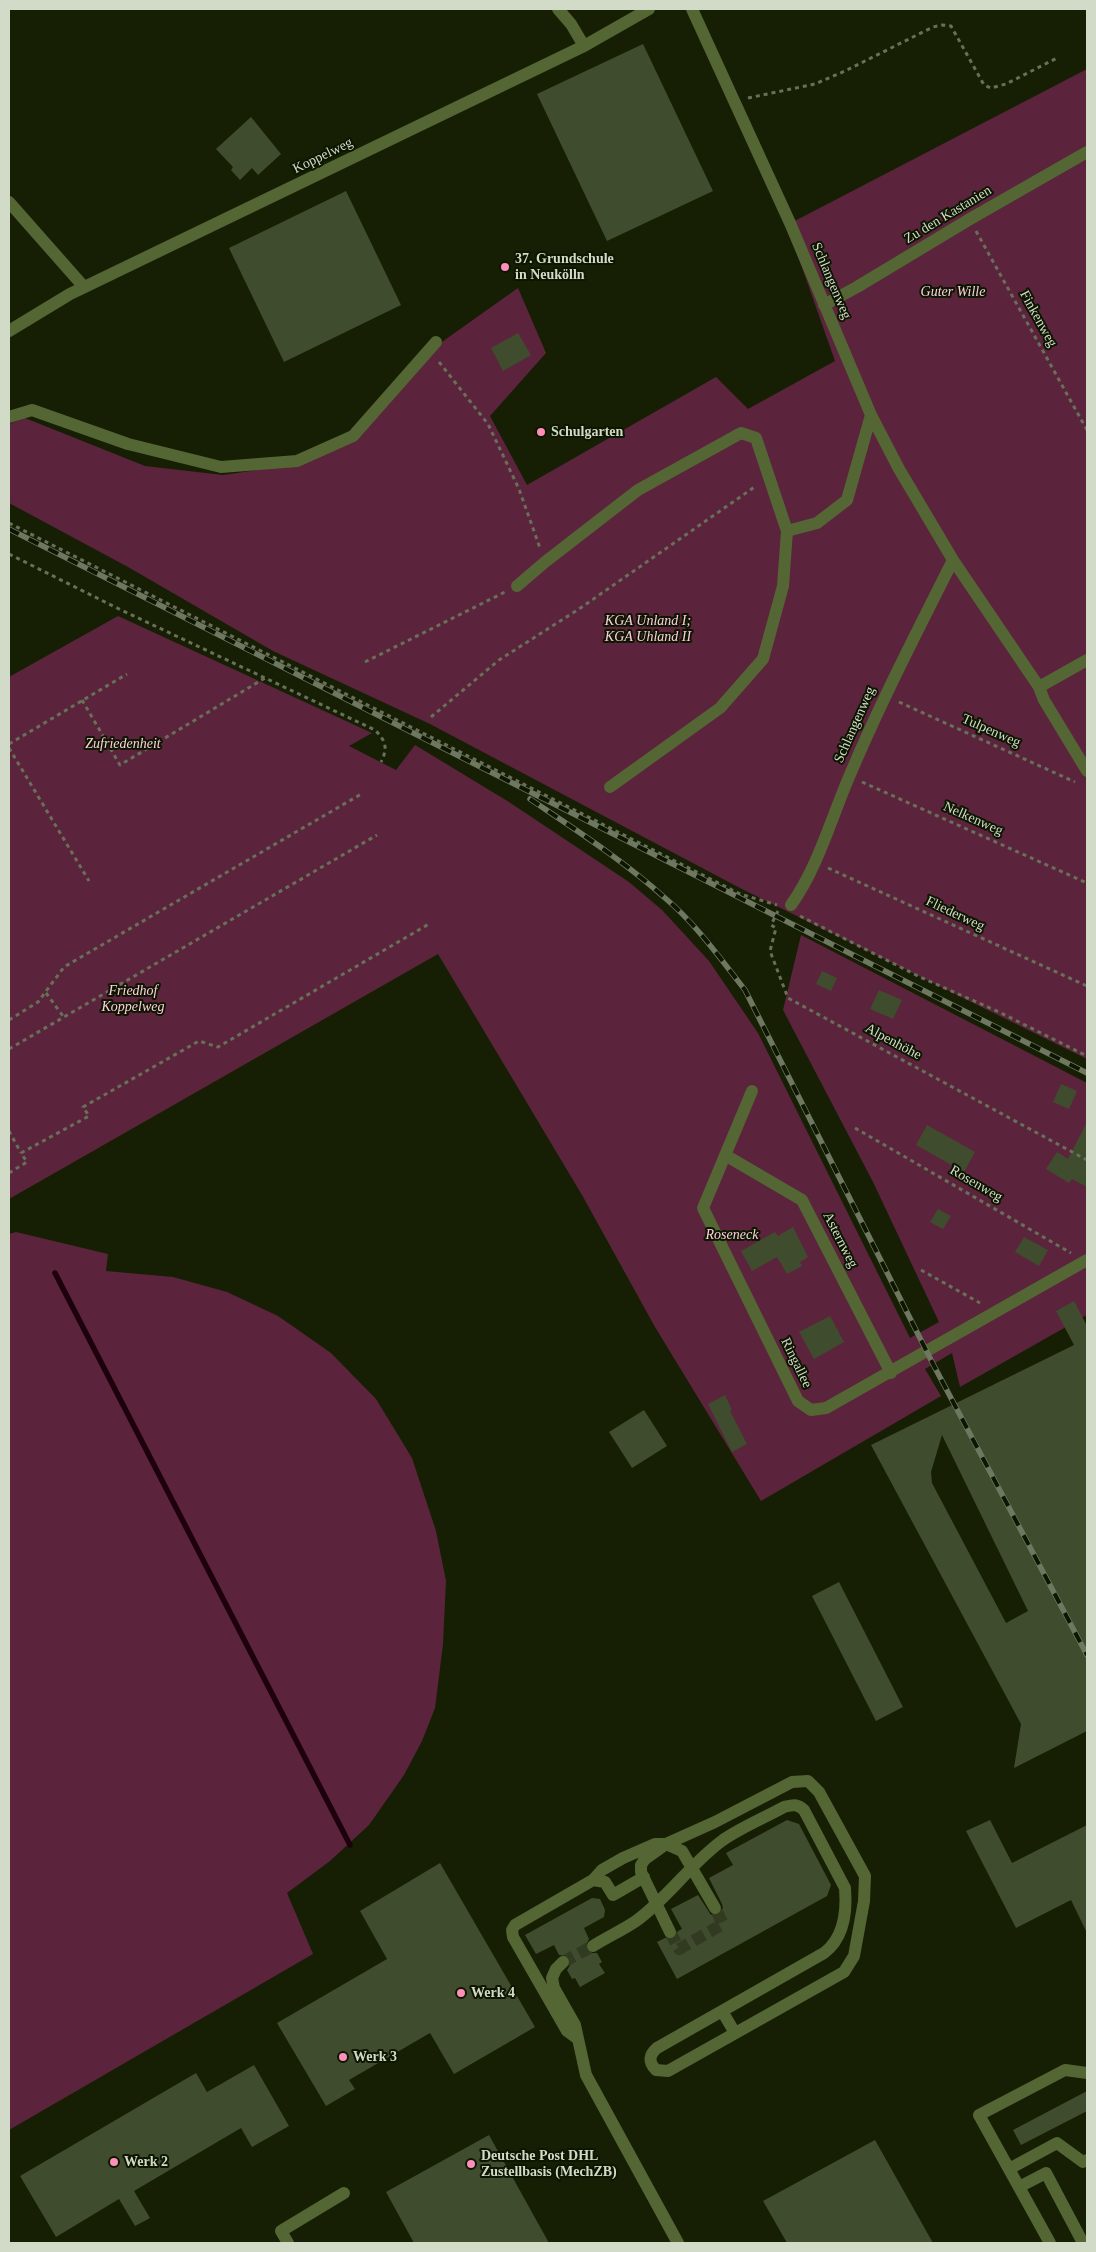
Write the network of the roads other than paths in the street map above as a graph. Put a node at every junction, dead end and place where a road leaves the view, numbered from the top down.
1 (558, 9) edge
2 (649, 9) edge
3 (692, 9) edge
4 (584, 46) junction
5 (1087, 152) edge
6 (9, 202) edge
7 (84, 287) junction
8 (824, 305) junction
9 (9, 331) edge
10 (433, 346) road end
11 (871, 415) junction
12 (9, 417) edge
13 (787, 531) junction
14 (953, 560) junction
15 (517, 586) road end
16 (1087, 660) edge
17 (1039, 687) junction
18 (1087, 771) edge
19 (610, 787) dead end
20 (786, 907) road end
21 (752, 1091) dead end
22 (725, 1155) junction
23 (1086, 1260) edge
24 (891, 1373) junction
25 (666, 1844) junction
26 (692, 1868) junction
27 (644, 1877) junction
28 (593, 1880) junction
29 (656, 1903) junction
30 (714, 1908) tunnel mouth
31 (670, 1932) tunnel mouth
32 (593, 1946) tunnel mouth
33 (563, 1962) tunnel mouth
34 (722, 2011) junction
35 (735, 2033) junction
36 (578, 2039) junction
37 (1087, 2073) edge
38 (1087, 2160) edge
39 (1009, 2169) junction
40 (1019, 2187) junction
41 (344, 2193) dead end
42 (288, 2243) edge
43 (678, 2243) edge
44 (1050, 2243) edge
45 (1083, 2243) edge

1 - 4 street
2 - 4 street, Koppelweg
3 - 8 street, Schlangenweg
4 - 7 street, Koppelweg
5 - 8 street, Zu den Kastanien
6 - 7 street
7 - 9 street, Koppelweg
8 - 11 street, Schlangenweg
10 - 12 street
11 - 13 street
11 - 14 street, Schlangenweg
13 - 15 street
13 - 19 street
14 - 17 street, Schlangenweg
14 - 20 street, Schlangenweg
16 - 17 street
17 - 18 street, Schlangenweg
21 - 22 street, Ringallee
22 - 24 street, Asternweg
22 - 24 street, Ringallee
23 - 24 street, Ringallee
25 - 26 street
25 - 27 street
25 - 28 street
25 - 35 street
26 - 29 street
26 - 30 street
26 - 34 street
27 - 28 street
27 - 29 street
28 - 36 street
29 - 31 street
29 - 32 street
33 - 36 street
34 - 35 street
34 - 35 street
36 - 43 street
37 - 39 street
38 - 39 street
39 - 40 street
40 - 44 street
40 - 45 street
41 - 42 street

